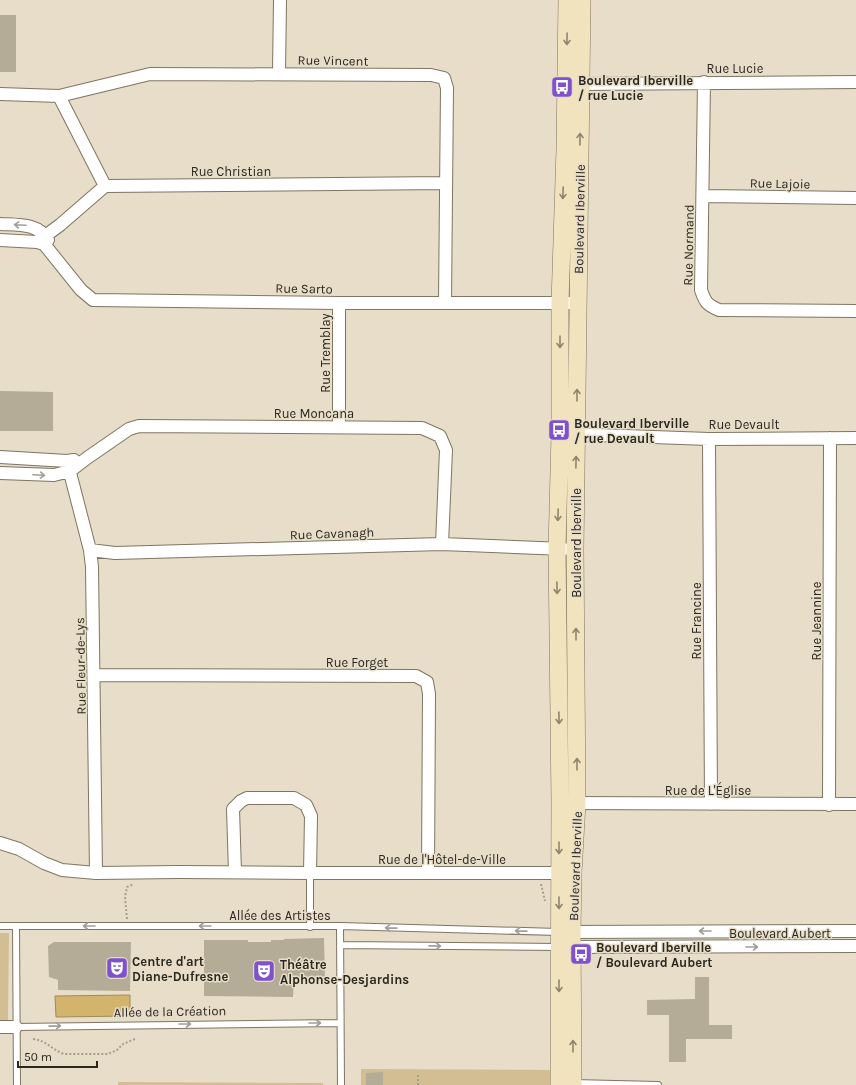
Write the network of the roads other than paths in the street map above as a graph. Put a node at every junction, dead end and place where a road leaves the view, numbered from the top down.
1 (280, 0) edge
2 (567, 0) edge
3 (582, 0) edge
4 (279, 73) junction
5 (704, 82) junction
6 (856, 82) edge
7 (573, 84) junction
8 (0, 94) edge
9 (59, 96) junction
10 (446, 183) junction
11 (104, 186) junction
12 (703, 196) junction
13 (856, 198) edge
14 (0, 224) edge
15 (41, 238) junction
16 (0, 240) edge
17 (445, 302) junction
18 (339, 303) junction
19 (560, 303) junction
20 (577, 303) junction
21 (856, 311) edge
22 (339, 427) junction
23 (568, 434) junction
24 (830, 438) junction
25 (856, 438) edge
26 (709, 439) junction
27 (0, 457) edge
28 (68, 466) junction
29 (0, 473) edge
30 (442, 544) junction
31 (557, 549) junction
32 (90, 550) junction
33 (575, 550) junction
34 (94, 675) junction
35 (560, 802) junction
36 (577, 803) junction
37 (711, 804) junction
38 (856, 804) edge
39 (829, 805) junction
40 (0, 843) edge
41 (235, 872) junction
42 (96, 873) junction
43 (310, 873) junction
44 (428, 873) junction
45 (566, 873) junction
46 (0, 926) edge
47 (16, 926) junction
48 (340, 926) junction
49 (310, 927) junction
50 (856, 931) edge
51 (566, 940) junction
52 (340, 945) junction
53 (856, 946) edge
54 (340, 1023) junction
55 (0, 1027) edge
56 (16, 1027) junction
57 (566, 1084) edge
58 (16, 1085) edge
59 (341, 1085) edge
60 (658, 1085) edge

1 - 4 street
2 -> 7 street, Boulevard Iberville
3 - 7 street, Boulevard Iberville
4 - 9 street, Rue Vincent
4 - 10 street, Rue Vincent
5 - 6 street, Rue Lucie
5 - 7 street, Rue Lucie
5 - 12 street, Rue Normand
7 -> 19 street, Boulevard Iberville
20 -> 7 street, Boulevard Iberville
8 - 9 street, Rue Vincent
9 - 11 street
10 - 11 street, Rue Christian
10 - 17 street, Rue Vincent
11 - 15 street
12 - 13 street, Rue Lajoie
12 - 21 street, Rue Normand
15 -> 14 street
15 - 16 street
15 - 18 street, Rue Sarto
17 - 18 street, Rue Sarto
17 - 19 street, Rue Sarto
18 - 22 street, Rue Tremblay
19 - 20 street, Rue Sarto
19 -> 23 street, Boulevard Iberville
23 -> 20 street, Boulevard Iberville
22 - 28 street, Rue Moncana
22 - 30 street, Rue Moncana
23 - 26 street, Rue Devault
23 -> 31 street, Boulevard Iberville
33 -> 23 street, Boulevard Iberville
24 - 25 street, Rue Devault
24 - 26 street, Rue Devault
24 - 39 street, Rue Jeannine
26 - 37 street, Rue Francine
27 - 28 street
29 -> 28 street, Rue Moncana
28 - 32 street, Rue Fleur-de-Lys
30 - 31 street, Rue Cavanagh
30 - 32 street, Rue Cavanagh
31 - 33 street, Rue Cavanagh
31 -> 35 street, Boulevard Iberville
32 - 34 street, Rue Fleur-de-Lys
36 -> 33 street, Boulevard Iberville
34 - 42 street, Rue Fleur-de-Lys
34 - 44 street, Rue Forget
35 - 36 street, Rue de L'Église
35 -> 45 street, Boulevard Iberville
36 - 37 street, Rue de L'Église
36 - 45 street, Boulevard Iberville
37 - 39 street, Rue de L'Église
38 - 39 street, Rue de L'Église
40 - 42 street, Rue de l'Hôtel-de-Ville
41 - 42 street, Rue de l'Hôtel-de-Ville
41 - 43 street, Rue de l'Hôtel-de-Ville
41 - 43 street
43 - 44 street, Rue de l'Hôtel-de-Ville
43 - 49 lane
44 - 45 street, Rue de l'Hôtel-de-Ville
45 - 51 street, Boulevard Iberville
46 - 47 lane, Allée des Artistes
49 -> 47 lane, Allée des Artistes
47 - 56 lane
48 - 49 lane, Allée des Artistes
51 -> 48 lane, Allée des Artistes
48 - 52 lane
50 -> 51 street, Boulevard Aubert
52 -> 51 lane
51 -> 53 street, Boulevard Aubert
51 - 57 street, Boulevard Iberville
52 - 54 lane
56 -> 54 lane, Allée de la Création
54 - 59 lane
55 - 56 street, Allée de la Création
56 - 58 lane
57 - 60 lane

